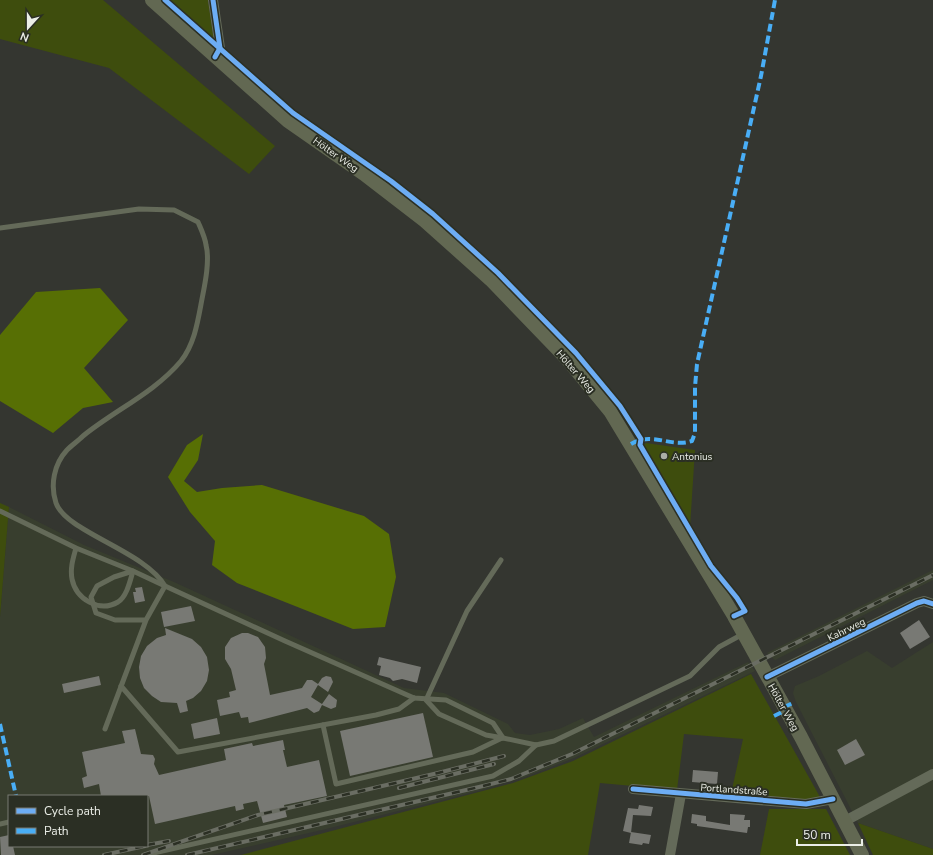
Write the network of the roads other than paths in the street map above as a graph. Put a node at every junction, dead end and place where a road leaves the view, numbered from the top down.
1 (152, 0) edge
2 (213, 0) edge
3 (215, 57) junction
4 (0, 228) edge
5 (0, 511) edge
6 (76, 548) junction
7 (501, 560) dead end
8 (133, 571) junction
9 (165, 586) junction
10 (932, 600) edge
11 (94, 605) junction
12 (146, 620) junction
13 (744, 634) junction
14 (767, 677) junction
15 (121, 686) junction
16 (414, 698) junction
17 (426, 700) junction
18 (323, 725) junction
19 (105, 729) dead end
20 (503, 738) junction
21 (536, 745) junction
22 (933, 774) edge
23 (633, 789) dead end
24 (681, 794) junction
25 (833, 799) junction
26 (845, 821) junction
27 (145, 855) edge
28 (670, 855) edge
29 (862, 855) edge

1 - 3 main road, Hölter Weg
2 - 3 street
3 - 13 main road, Hölter Weg
4 - 9 lane
5 - 6 lane
6 - 8 lane
6 - 11 lane
7 - 17 lane
8 - 9 lane
8 - 11 lane
8 - 11 lane
9 - 12 lane
9 - 16 lane
10 - 14 street, Kahrweg
11 - 12 lane
12 - 15 lane
13 - 14 main road, Hölter Weg
13 - 21 lane
14 - 25 main road, Hölter Weg
15 - 18 lane
15 - 19 lane
16 - 17 lane
16 - 18 lane
17 - 20 lane
17 - 20 lane
18 - 20 lane
20 - 21 lane
21 - 27 lane
22 - 26 street
23 - 24 street, Portlandstraße
24 - 25 street, Portlandstraße
24 - 28 street
25 - 26 main road, Hölter Weg
26 - 29 main road, Hölter Weg

